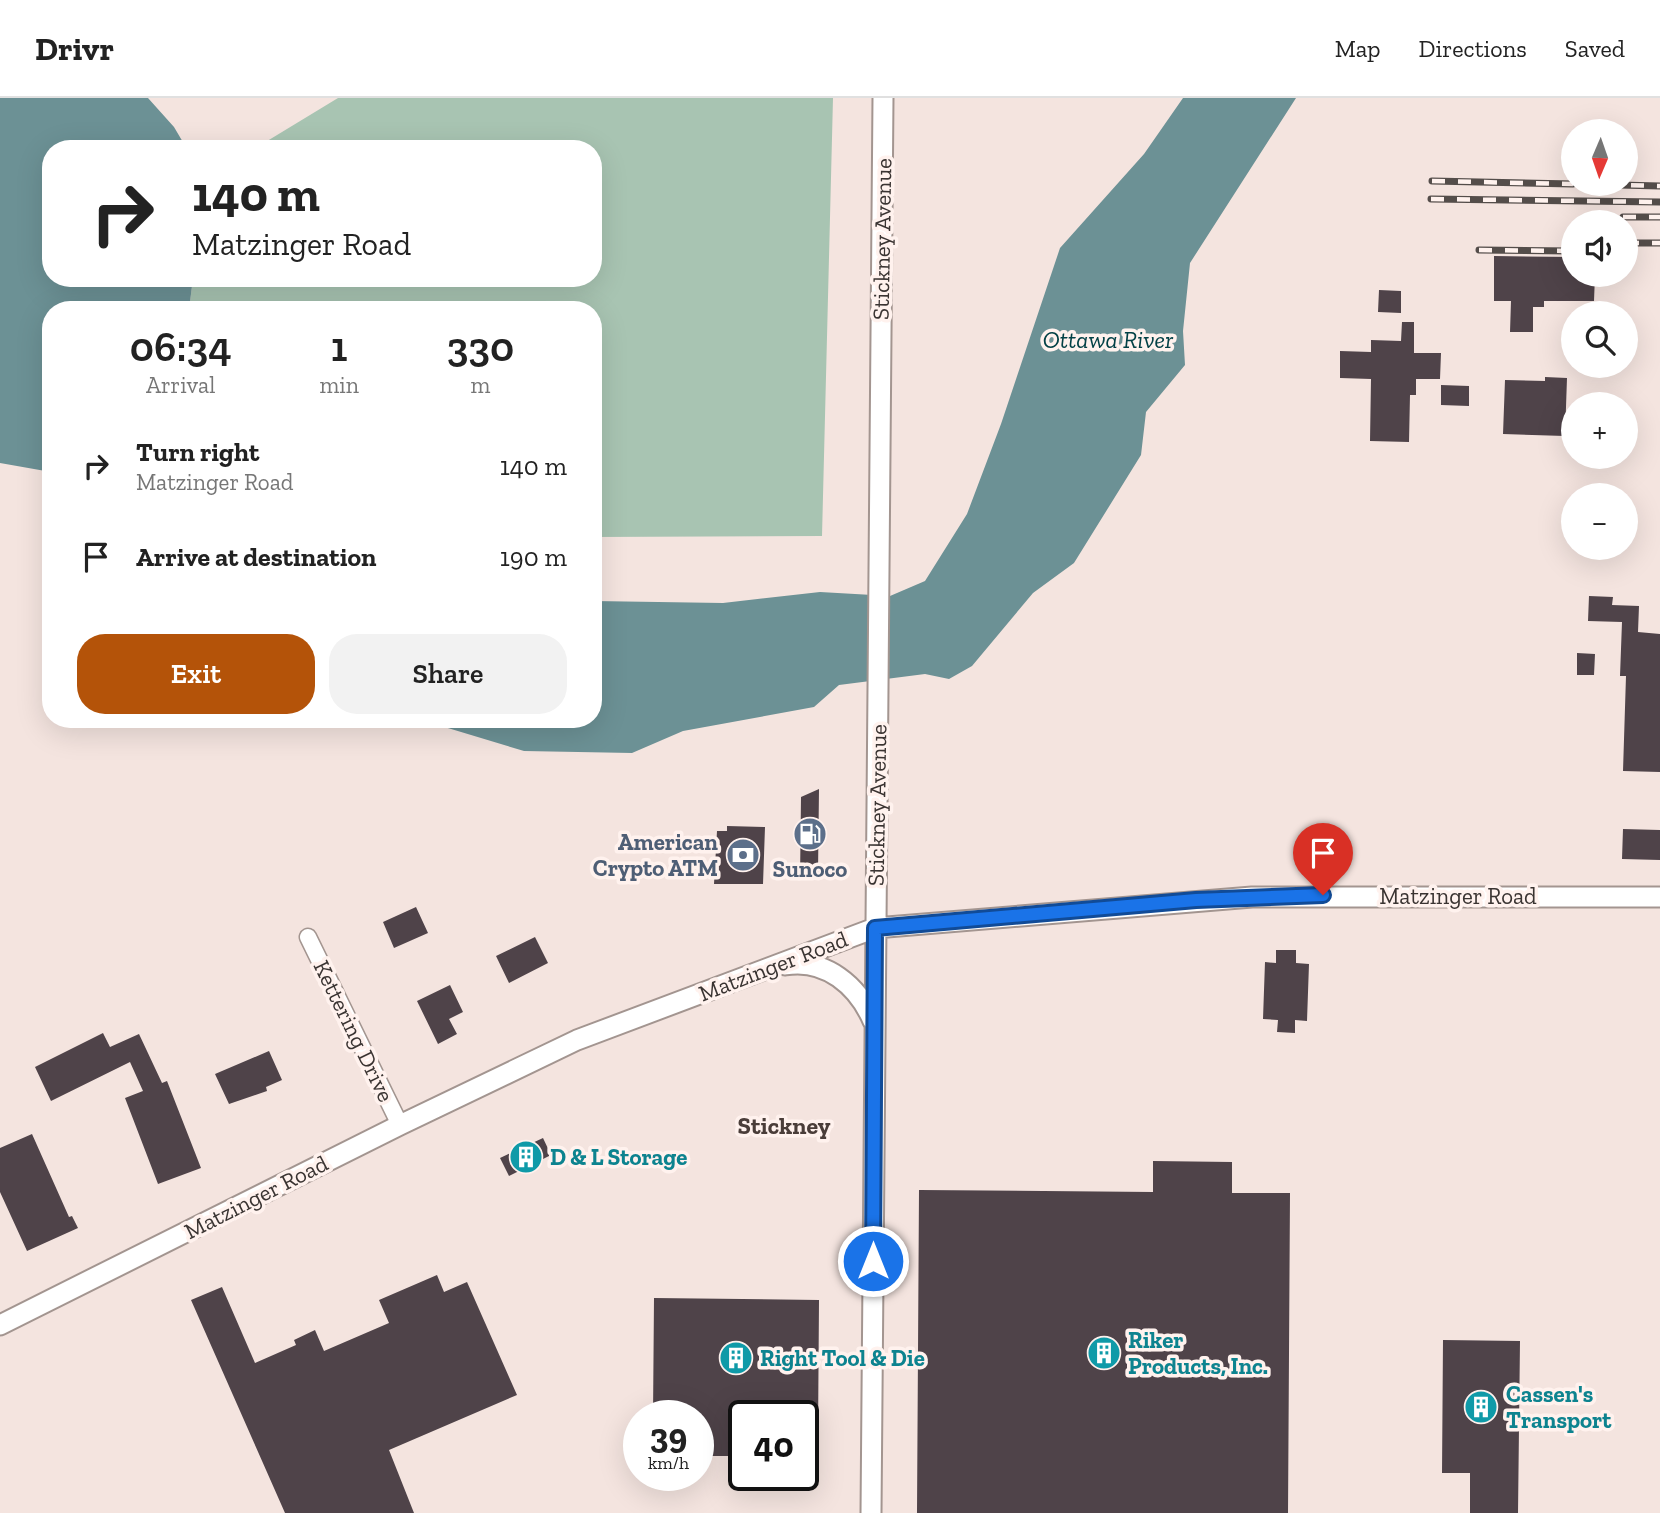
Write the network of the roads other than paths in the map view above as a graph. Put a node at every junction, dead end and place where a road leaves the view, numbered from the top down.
1 (883, 98) edge
2 (1660, 897) edge
3 (875, 928) junction
4 (308, 937) dead end
5 (767, 968) junction
6 (874, 1025) junction
7 (400, 1125) junction
8 (0, 1325) edge
9 (871, 1513) edge

1 - 3 street, Stickney Avenue
2 - 3 street, Matzinger Road
3 - 5 street, Matzinger Road
3 - 6 street, Stickney Avenue
4 - 7 street, Kettering Drive
5 - 6 street
5 - 7 street, Matzinger Road
6 - 9 street, Stickney Avenue
7 - 8 street, Matzinger Road

